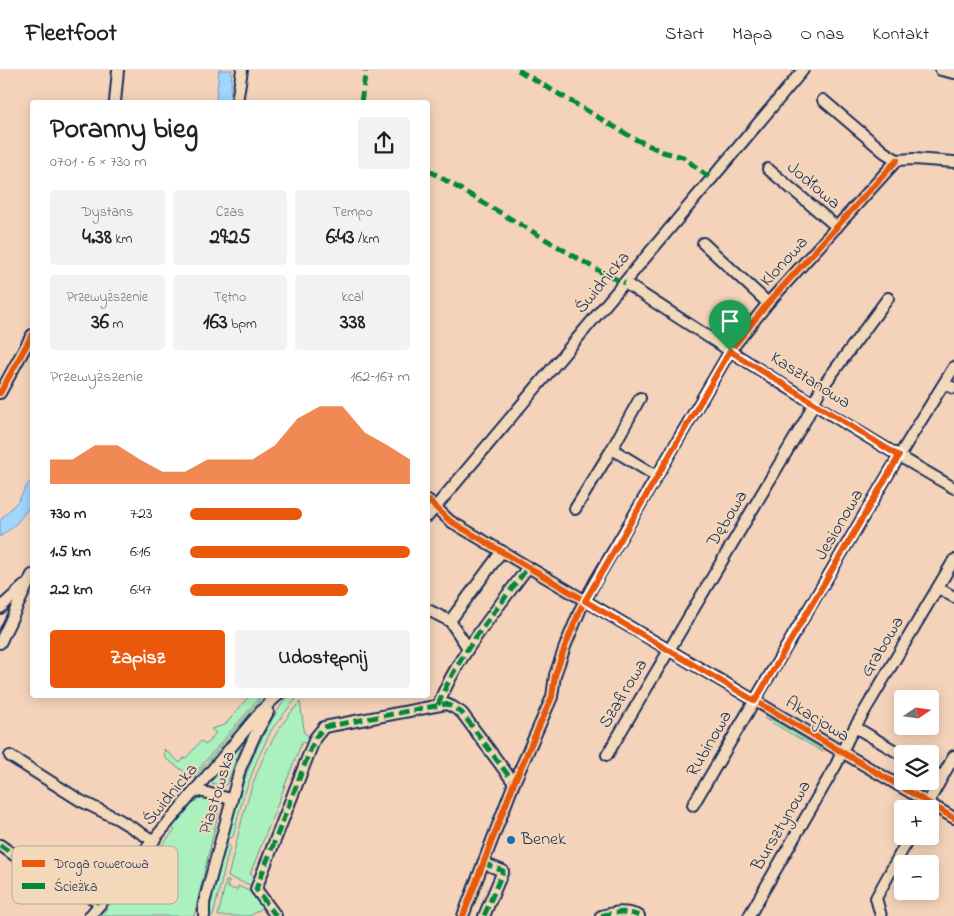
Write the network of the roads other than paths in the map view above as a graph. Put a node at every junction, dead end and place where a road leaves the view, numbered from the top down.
1 (118, 70) edge
2 (242, 70) edge
3 (803, 70) edge
4 (941, 70) edge
5 (954, 73) edge
6 (114, 100) edge
7 (237, 100) edge
8 (823, 100) dead end
9 (897, 160) junction
10 (954, 162) edge
11 (768, 169) dead end
12 (838, 227) junction
13 (702, 243) dead end
14 (625, 283) junction
15 (888, 298) dead end
16 (768, 303) junction
17 (30, 339) edge
18 (730, 351) junction
19 (954, 367) edge
20 (949, 386) edge
21 (0, 393) edge
22 (640, 398) dead end
23 (814, 403) junction
24 (612, 449) junction
25 (899, 456) junction
26 (656, 476) junction
27 (954, 488) edge
28 (431, 504) edge
29 (575, 509) dead end
30 (502, 551) junction
31 (954, 560) edge
32 (528, 567) junction
33 (30, 579) edge
34 (938, 588) junction
35 (954, 597) edge
36 (585, 601) junction
37 (0, 608) edge
38 (430, 611) edge
39 (450, 621) junction
40 (0, 643) edge
41 (468, 648) junction
42 (669, 650) junction
43 (275, 698) edge
44 (276, 698) edge
45 (755, 701) junction
46 (438, 705) junction
47 (855, 727) junction
48 (894, 749) edge
49 (842, 752) junction
50 (607, 755) dead end
51 (10, 756) dead end
52 (954, 756) edge
53 (939, 775) edge
54 (942, 777) junction
55 (514, 783) junction
56 (195, 790) junction
57 (231, 799) junction
58 (918, 800) edge
59 (930, 800) edge
60 (693, 805) dead end
61 (939, 811) edge
62 (954, 818) edge
63 (154, 841) junction
64 (0, 845) edge
65 (905, 845) edge
66 (150, 846) edge
67 (12, 854) edge
68 (483, 863) junction
69 (204, 903) junction
70 (100, 904) edge
71 (90, 916) edge
72 (198, 916) edge
73 (204, 916) edge
74 (276, 916) edge
75 (463, 916) edge
76 (484, 916) edge
77 (601, 916) edge
78 (639, 916) edge
79 (749, 916) edge
80 (881, 916) edge

1 - 6 street
2 - 7 street
3 - 14 street, Świdnicka
4 - 5 street
8 - 9 street
9 - 10 street
9 - 12 street, Klonowa
11 - 12 street, Jodłowa
12 - 16 street, Klonowa
13 - 16 street
14 - 18 street, Kasztanowa
14 - 28 street, Świdnicka
15 - 23 street, Dębowa
16 - 18 street, Klonowa
17 - 21 street
18 - 23 street, Kasztanowa
18 - 26 street, Klonowa
19 - 20 street, Jesionowa
20 - 25 street, Jesionowa
22 - 24 street
23 - 25 street, Kasztanowa
23 - 42 street, Dębowa
24 - 26 street
24 - 29 street
25 - 27 street, Kasztanowa
25 - 45 street, Jesionowa
26 - 36 street, Klonowa
28 - 30 street, Akacjowa
30 - 32 street, Akacjowa
30 - 39 street
31 - 34 street, Grabowa
32 - 36 street, Akacjowa
32 - 41 street
33 - 37 street
33 - 40 street
34 - 35 street
34 - 47 street, Grabowa
36 - 42 street, Akacjowa
36 - 55 street, Klonowa
38 - 39 street
39 - 41 street
41 - 46 street
42 - 45 street, Akacjowa
42 - 50 street, Szafirowa
43 - 56 street, Świdnicka
44 - 57 street, Piastowska
45 - 49 street, Akacjowa
45 - 60 street, Rubinowa
46 - 55 street
46 - 74 street
47 - 48 street, Akacjowa
47 - 49 street, Grabowa
49 - 58 street, Akacjowa
49 - 79 street, Bursztynowa
51 - 63 street
52 - 54 street
53 - 54 street
54 - 59 street
55 - 68 street, Klonowa
56 - 57 street
56 - 63 street, Świdnicka
57 - 69 street, Piastowska
61 - 62 street, Akacjowa
63 - 66 street, Świdnicka
64 - 67 street
65 - 80 street
68 - 75 street, Klonowa
68 - 76 street
69 - 72 street, Piastowska
69 - 73 street, Piastowska
70 - 71 street, Świdnicka
77 - 78 street

